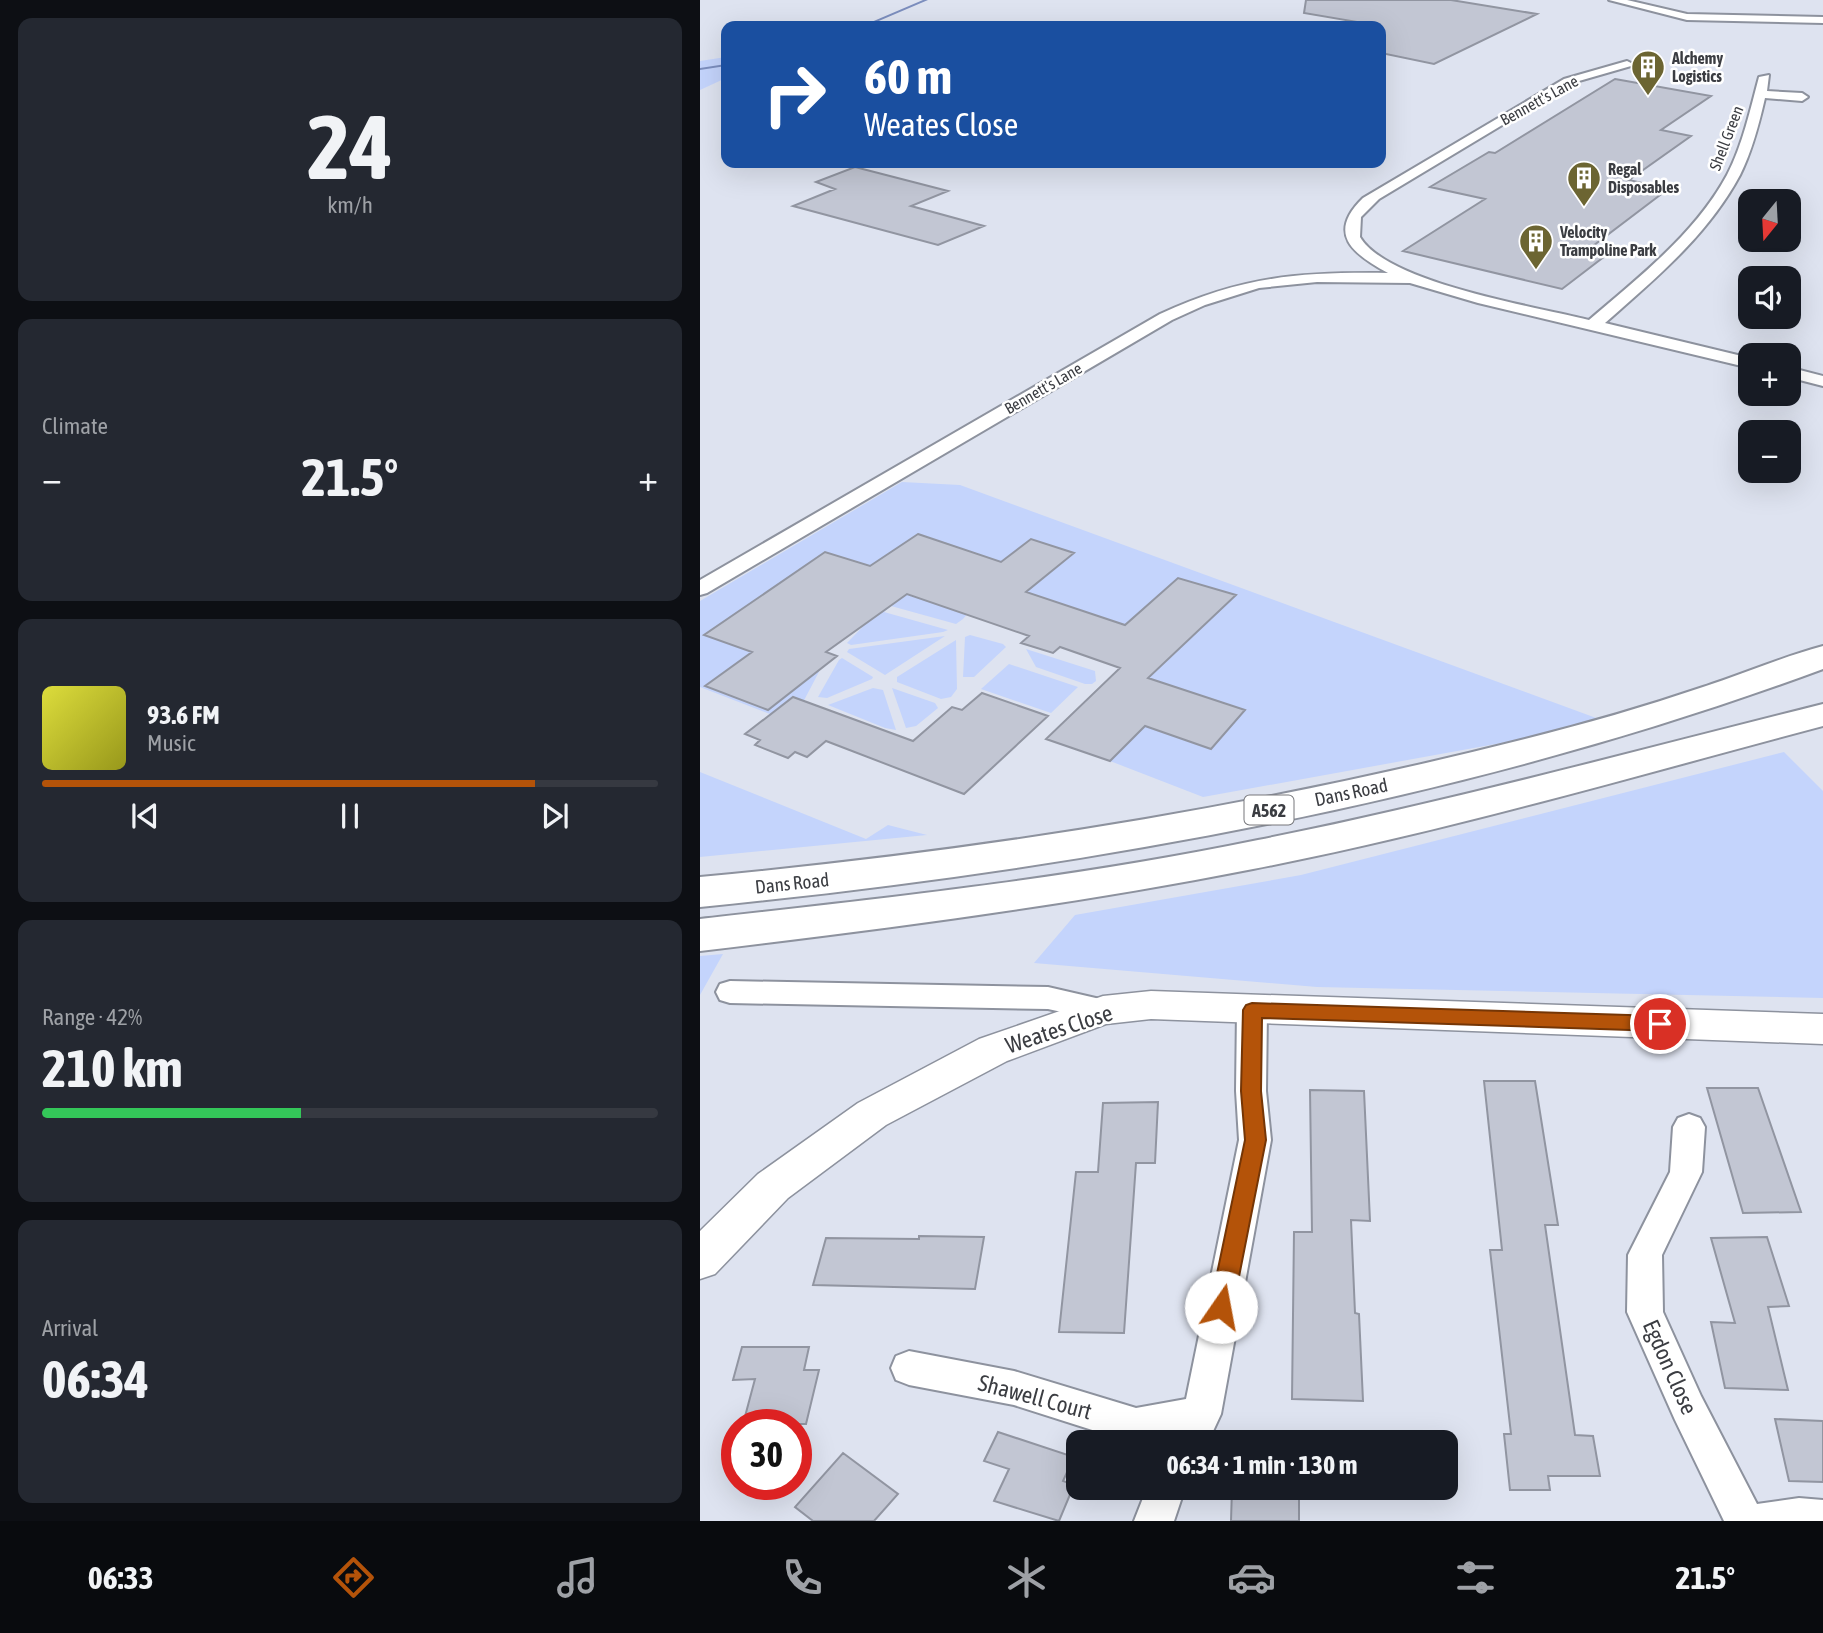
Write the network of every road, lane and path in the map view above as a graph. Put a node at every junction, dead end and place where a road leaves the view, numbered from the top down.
1 (1614, 0) edge
2 (1823, 20) edge
3 (1630, 66) dead end
4 (1765, 77) dead end
5 (1761, 94) junction
6 (1801, 97) dead end
7 (1415, 278) junction
8 (1593, 325) junction
9 (1738, 360) edge
10 (1801, 375) edge
11 (1823, 380) edge
12 (700, 589) edge
13 (1823, 657) edge
14 (1823, 715) edge
15 (700, 892) edge
16 (700, 935) edge
17 (730, 992) dead end
18 (1102, 1010) junction
19 (1252, 1010) junction
20 (1823, 1029) edge
21 (1689, 1127) dead end
22 (700, 1260) edge
23 (909, 1368) dead end
24 (1195, 1428) edge
25 (1162, 1500) edge
26 (1823, 1520) edge
27 (1154, 1521) edge
28 (1745, 1521) edge
29 (1764, 1521) edge

1 - 2 street
3 - 7 street, Bennett's Lane
4 - 5 street, Shell Green
5 - 6 street
5 - 8 street, Shell Green
7 - 8 street, Bennett's Lane
7 - 12 street, Bennett's Lane
8 - 9 street, Bennett's Lane
10 - 11 street
13 - 15 main road, Dans Road / A562
14 - 16 main road, A562
17 - 18 street
18 - 19 street, Weates Close
18 - 22 street, Weates Close
19 - 20 street, Weates Close
19 - 24 street
21 - 28 street, Egdon Close
23 - 24 street, Shawell Court
25 - 27 street
26 - 29 street

